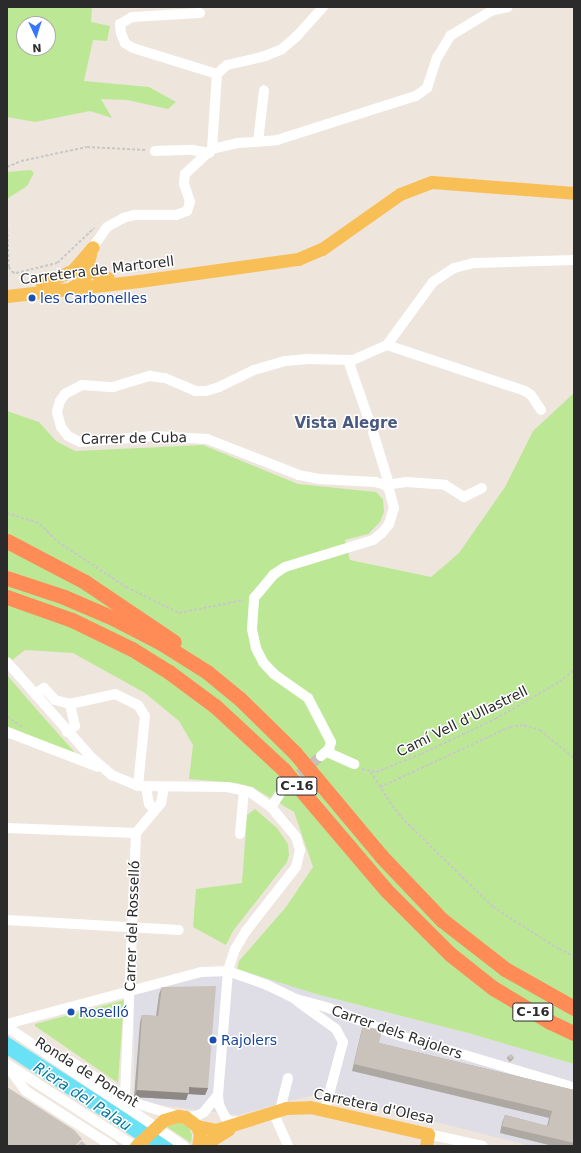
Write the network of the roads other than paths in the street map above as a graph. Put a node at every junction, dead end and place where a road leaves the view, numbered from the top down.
1 (508, 7) edge
2 (320, 8) edge
3 (200, 13) dead end
4 (217, 74) junction
5 (264, 90) dead end
6 (258, 142) junction
7 (156, 151) road end
8 (211, 151) junction
9 (574, 194) edge
10 (93, 247) junction
11 (574, 260) edge
12 (87, 262) junction
13 (191, 273) junction
14 (108, 278) junction
15 (84, 280) junction
16 (42, 284) junction
17 (7, 289) edge
18 (64, 290) junction
19 (7, 296) edge
20 (387, 345) junction
21 (348, 360) junction
22 (541, 410) dead end
23 (387, 484) junction
24 (482, 488) dead end
25 (7, 541) edge
26 (7, 578) edge
27 (7, 597) edge
28 (7, 662) edge
29 (207, 672) junction
30 (35, 694) junction
31 (70, 704) junction
32 (7, 732) edge
33 (68, 732) junction
34 (354, 764) road end
35 (105, 770) junction
36 (142, 786) junction
37 (285, 786) tunnel mouth
38 (164, 787) junction
39 (244, 790) junction
40 (259, 798) junction
41 (271, 807) junction
42 (155, 810) junction
43 (242, 810) junction
44 (7, 828) edge
45 (136, 833) junction
46 (240, 834) dead end
47 (7, 920) edge
48 (131, 927) junction
49 (179, 930) dead end
50 (228, 971) junction
51 (131, 990) junction
52 (296, 999) junction
53 (574, 1008) edge
54 (7, 1024) edge
55 (7, 1027) edge
56 (574, 1033) edge
57 (19, 1034) junction
58 (7, 1065) edge
59 (288, 1078) dead end
60 (569, 1086) dead end
61 (124, 1096) junction
62 (218, 1100) junction
63 (325, 1109) junction
64 (276, 1111) junction
65 (182, 1116) junction
66 (240, 1123) junction
67 (200, 1137) edge
68 (427, 1140) edge
69 (112, 1146) edge
70 (135, 1146) edge
71 (184, 1146) edge
72 (288, 1146) edge
73 (483, 1146) edge

1 - 6 street
2 - 4 street
3 - 4 street
4 - 8 street
5 - 6 street
6 - 8 street
7 - 8 street
8 - 10 street
9 - 13 main road, Carretera de Martorell
10 - 12 main road
10 - 16 main road
11 - 20 street, Carrer de Cuba
12 - 14 main road
12 - 15 main road
13 - 14 main road, Carretera de Martorell
13 - 18 main road, Carretera de Martorell
14 - 15 main road, Carretera de Martorell
15 - 16 main road, Carretera de Martorell
15 - 18 main road
16 - 17 main road, Carretera de Martorell
18 - 19 main road, Carretera de Martorell
20 - 21 street, Carrer de Cuba
20 - 22 street
21 - 23 street
21 - 23 street, Carrer de Cuba
23 - 24 street, Carrer de Cuba
23 - 34 street
25 - 29 highway
26 - 29 highway, C-16
27 - 56 highway, C-16
28 - 30 street
29 - 53 highway, C-16
30 - 31 street
30 - 33 street
31 - 33 street
31 - 36 street
32 - 35 street
33 - 35 street
35 - 36 street
36 - 38 street
36 - 42 street
37 - 41 street
38 - 39 street
38 - 42 street
39 - 40 street
39 - 43 street
40 - 41 street
40 - 43 street
41 - 50 street
42 - 45 street
43 - 46 street
44 - 45 street
45 - 48 street, Carrer del Rosselló
47 - 48 street
48 - 49 street
48 - 51 street, Carrer del Rosselló
50 - 51 street
50 - 52 street, Carrer dels Rajolers
50 - 62 street
51 - 54 street
51 - 61 street, Carrer del Rosselló
52 - 60 street, Carrer dels Rajolers
52 - 63 street
55 - 57 street, Ronda de Ponent
57 - 61 street, Ronda de Ponent
57 - 71 street, Ronda de Ponent
58 - 69 street
58 - 70 street
59 - 64 street
61 - 65 street, Ronda de Ponent
62 - 65 street
62 - 66 street
62 - 67 street
63 - 64 main road, Carretera d'Olesa
63 - 68 main road, Carretera d'Olesa
64 - 66 main road, Carretera d'Olesa
64 - 72 street
65 - 67 main road
65 - 70 main road
66 - 67 main road, Carretera d'Olesa
68 - 73 street, Carretera d'Olesa

